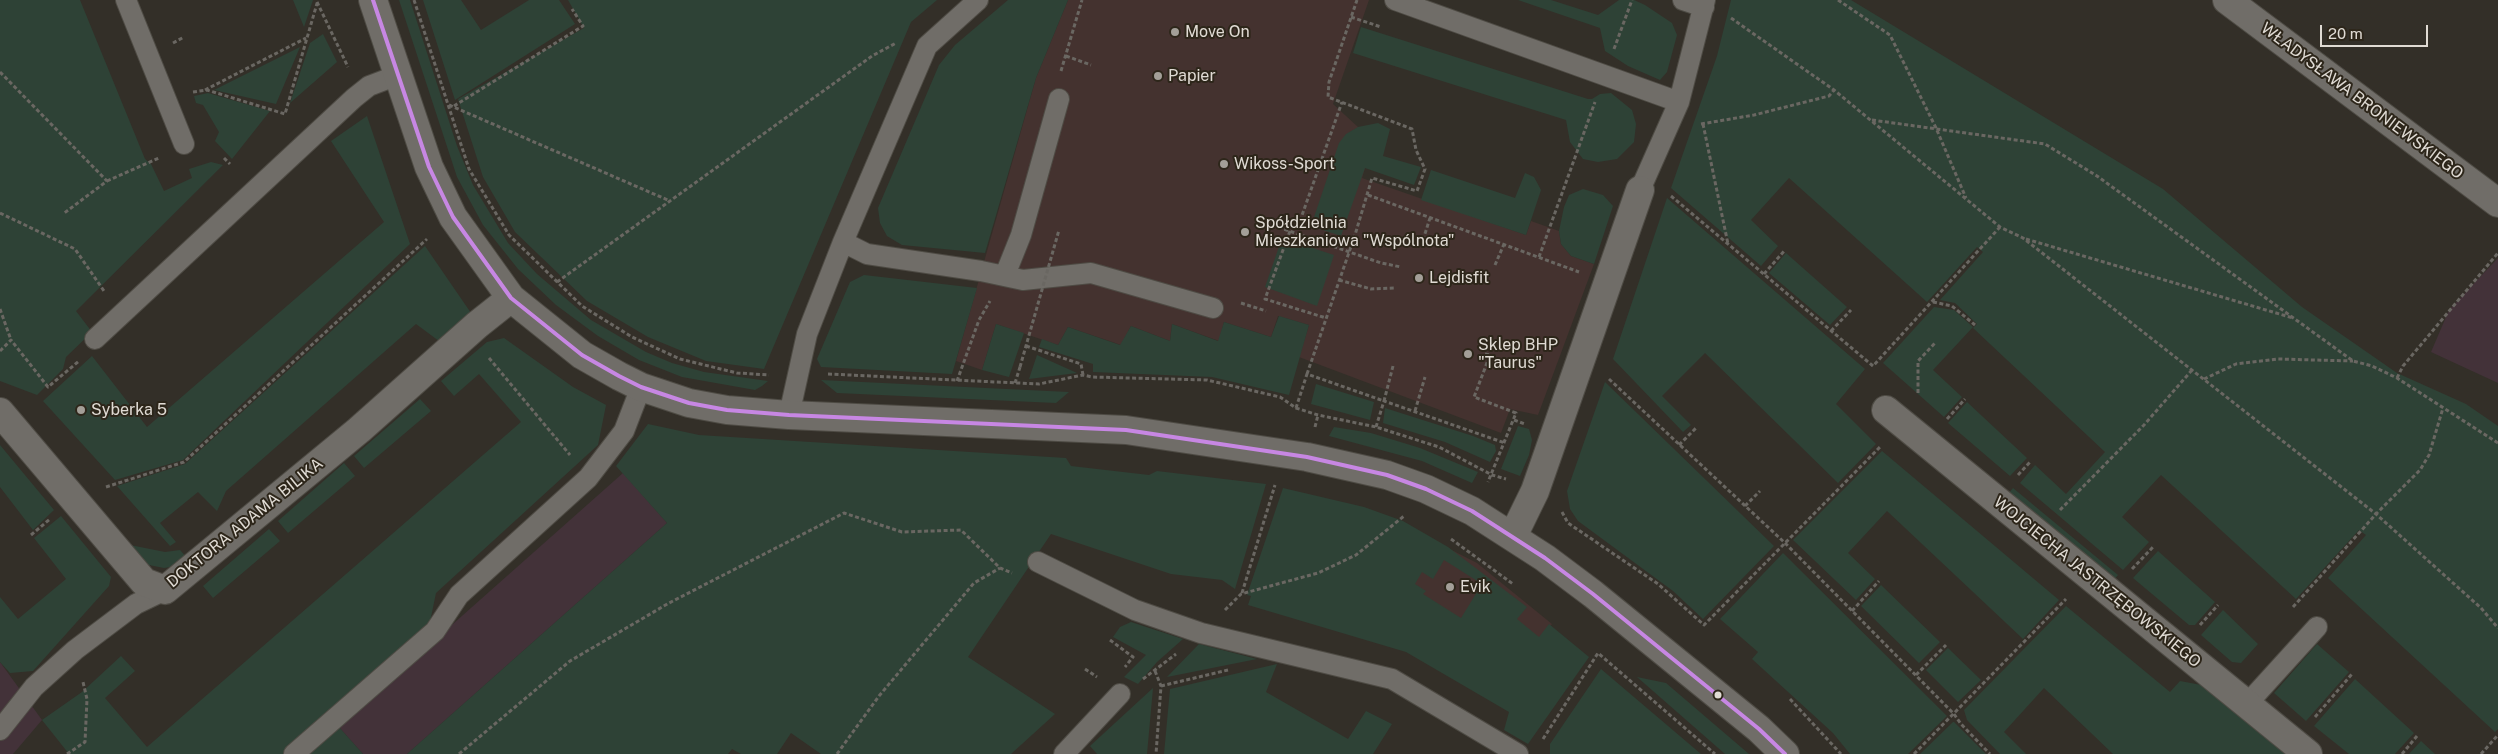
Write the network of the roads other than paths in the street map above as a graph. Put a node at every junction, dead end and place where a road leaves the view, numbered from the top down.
1 (126, 0) edge
2 (373, 0) edge
3 (978, 0) edge
4 (1395, 0) edge
5 (1683, 0) edge
6 (2226, 0) edge
7 (1704, 4) edge
8 (398, 76) junction
9 (1059, 99) dead end
10 (1679, 102) junction
11 (184, 144) dead end
12 (1652, 191) joint
13 (2498, 203) edge
14 (843, 242) junction
15 (1005, 275) junction
16 (511, 298) junction
17 (1214, 308) dead end
18 (94, 339) dead end
19 (641, 387) junction
20 (1886, 410) dead end
21 (0, 412) edge
22 (789, 415) junction
23 (1513, 536) junction
24 (1038, 562) road end
25 (165, 590) junction
26 (2317, 627) dead end
27 (1120, 694) dead end
28 (2247, 704) junction
29 (1, 728) edge
30 (294, 754) edge
31 (1064, 754) edge
32 (1518, 754) edge
33 (1785, 754) edge
34 (2308, 754) edge

1 - 11 lane
2 - 8 street
3 - 14 lane
4 - 10 lane
5 - 7 lane
6 - 13 street, WŁADYSŁAWA BRONIEWSKIEGO
7 - 10 lane
8 - 16 street
8 - 18 lane
9 - 15 lane
10 - 12 lane
12 - 23 street
14 - 15 lane
14 - 22 lane
15 - 17 lane
16 - 19 street
16 - 25 street, DOKTORA ADAMA BILIKA
19 - 22 street
19 - 30 lane
20 - 28 street, WOJCIECHA JASTRZĘBOWSKIEGO
21 - 25 street, DOKTORA ADAMA BILIKA
22 - 23 street
23 - 33 street
24 - 32 lane
25 - 29 lane
26 - 28 lane
27 - 31 lane
28 - 34 street, WOJCIECHA JASTRZĘBOWSKIEGO

